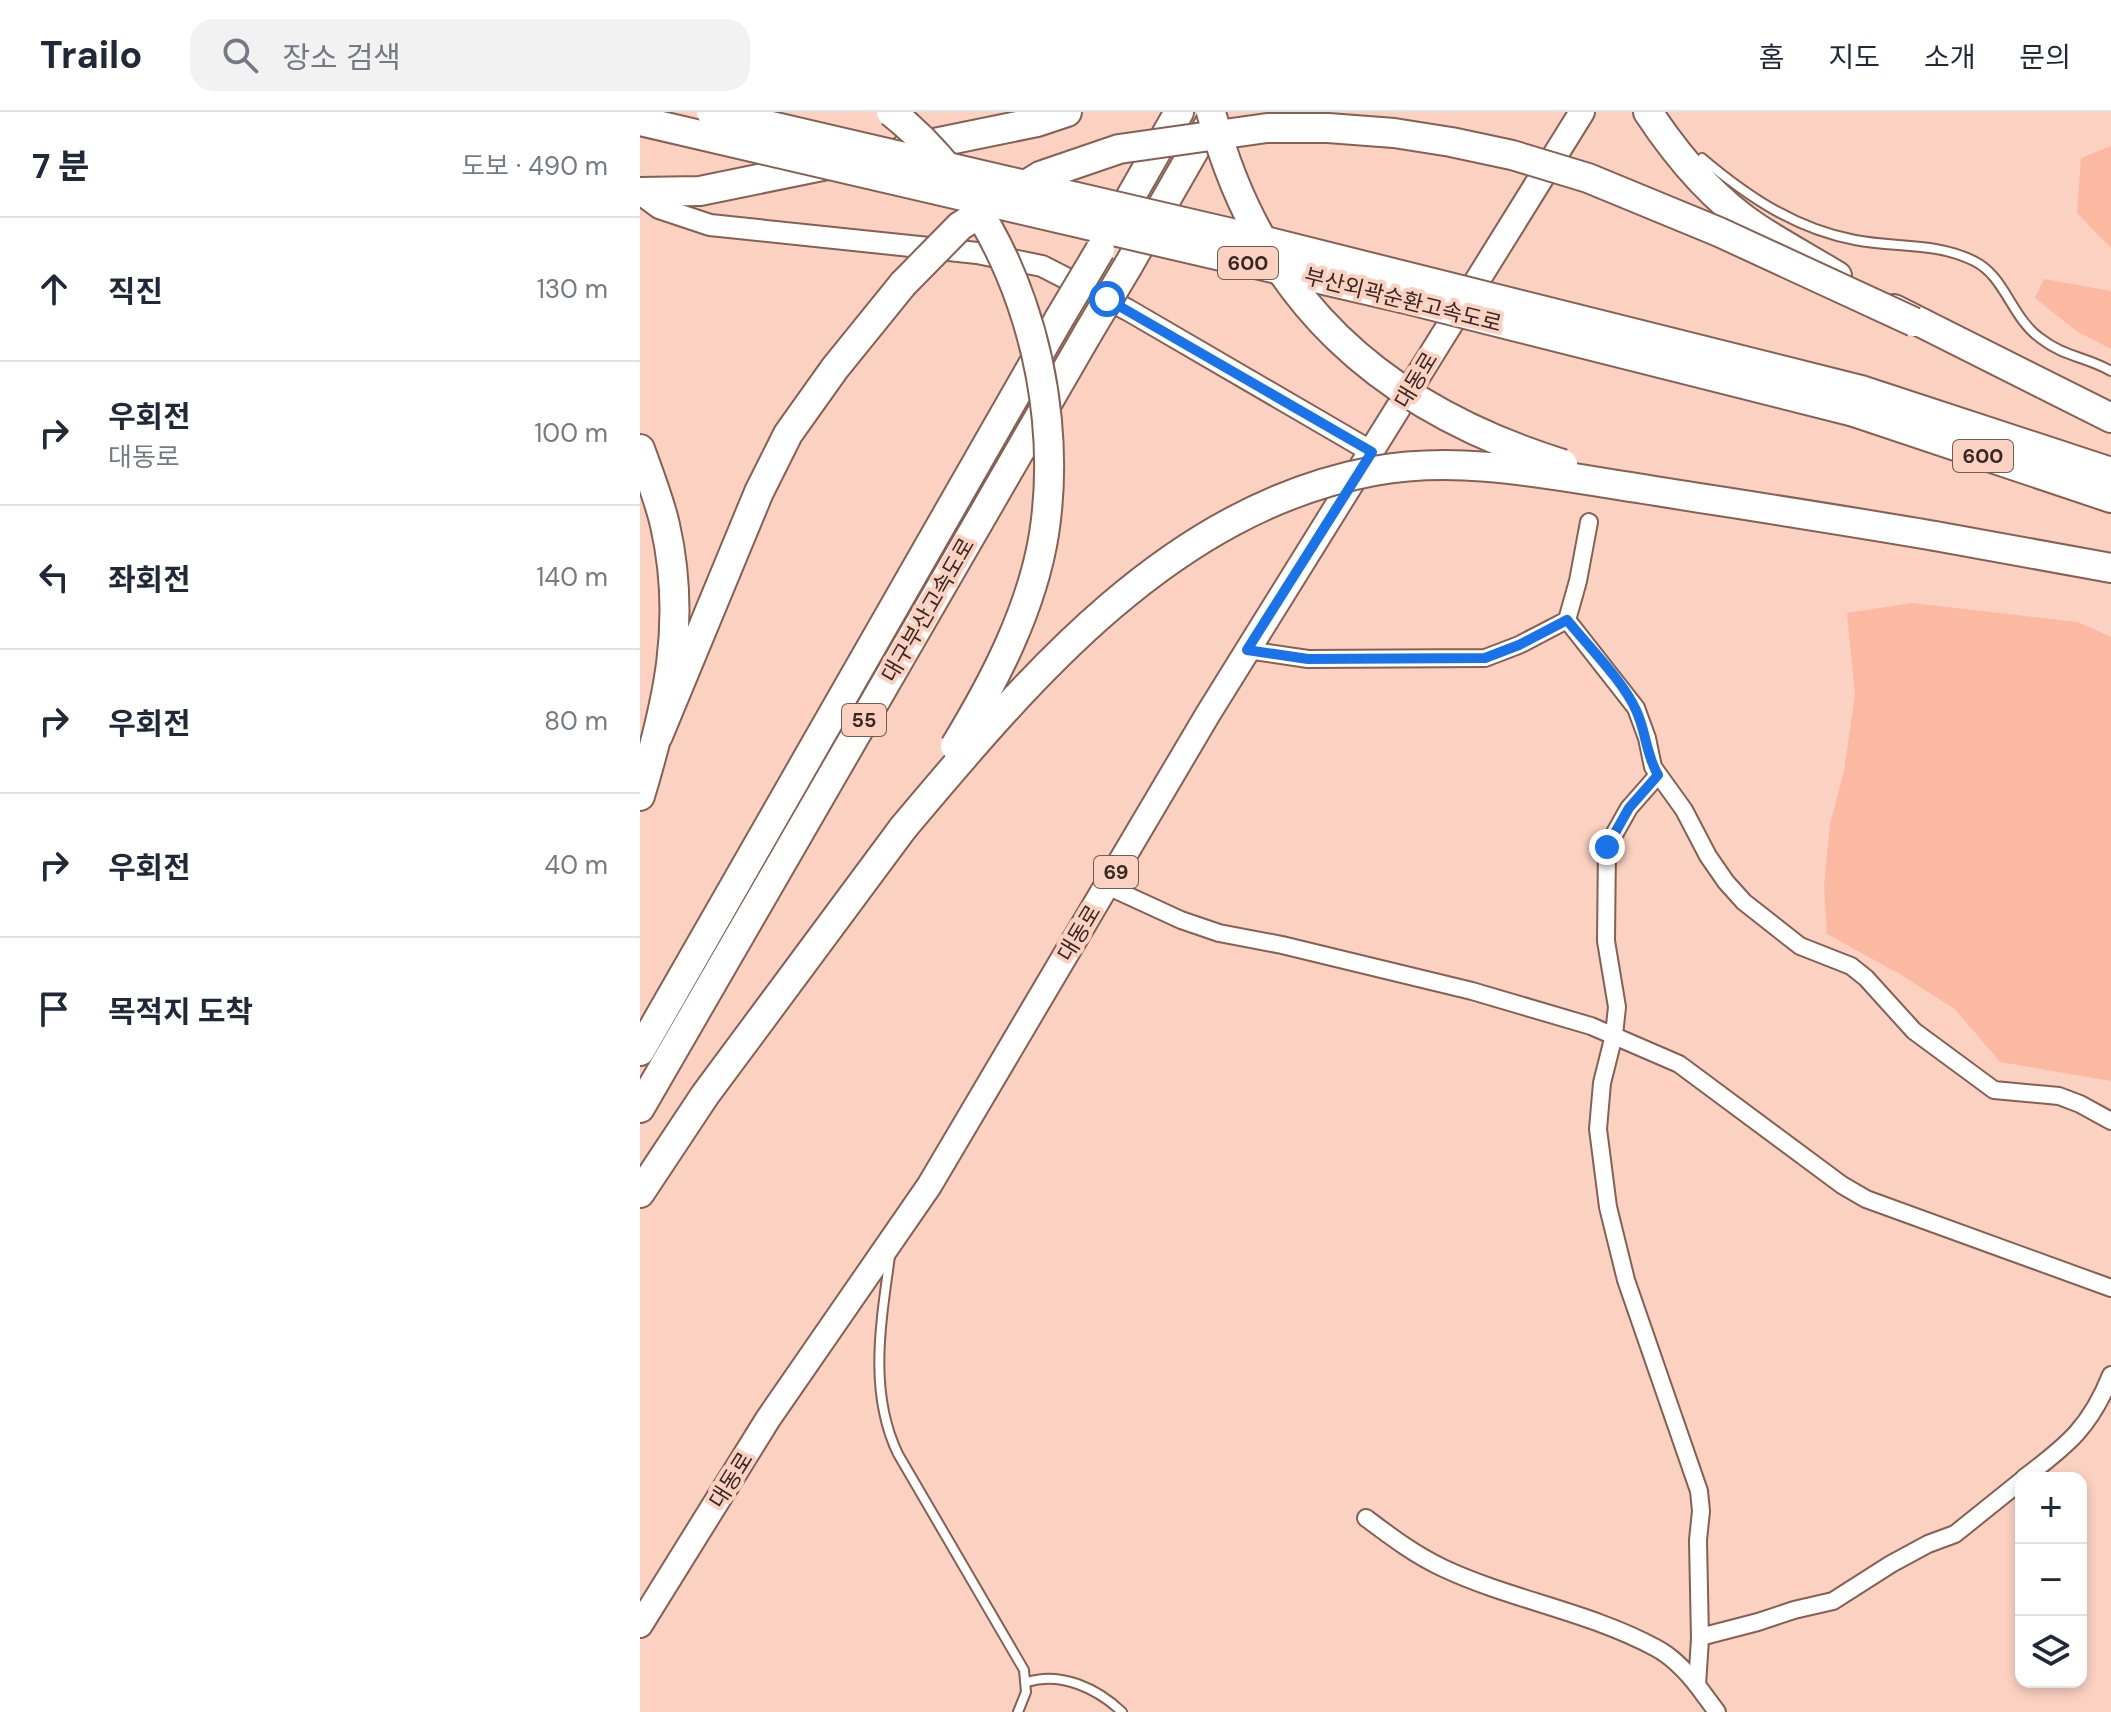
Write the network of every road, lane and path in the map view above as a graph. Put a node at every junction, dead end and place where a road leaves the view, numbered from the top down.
1 (711, 112) edge
2 (891, 112) edge
3 (1067, 112) edge
4 (1179, 112) edge
5 (1214, 112) edge
6 (1582, 112) edge
7 (1648, 112) edge
8 (640, 121) edge
9 (1702, 158) dead end
10 (640, 193) edge
11 (1914, 322) junction
12 (2111, 371) edge
13 (1858, 401) junction
14 (2111, 418) edge
15 (640, 449) edge
16 (1372, 452) junction
17 (2111, 472) edge
18 (2111, 498) edge
19 (1847, 521) junction
20 (1589, 522) dead end
21 (2111, 568) edge
22 (1567, 620) junction
23 (1247, 650) junction
24 (658, 736) junction
25 (1658, 775) junction
26 (640, 796) edge
27 (903, 828) junction
28 (1107, 886) junction
29 (1614, 1035) junction
30 (640, 1051) edge
31 (640, 1108) edge
32 (2111, 1121) edge
33 (640, 1193) edge
34 (892, 1240) junction
35 (2111, 1288) edge
36 (2111, 1375) edge
37 (2032, 1472) edge
38 (2015, 1485) edge
39 (1366, 1518) dead end
40 (640, 1625) edge
41 (1700, 1639) junction
42 (1027, 1682) junction
43 (1697, 1685) junction
44 (1018, 1712) edge
45 (1122, 1712) edge
46 (1717, 1712) edge

1 - 13 highway, 부산외곽순환고속도로 / 600, bridge
2 - 27 highway, bridge
3 - 10 highway
4 - 30 highway, 대구부산고속도로 / 55, bridge
5 - 19 highway, bridge
5 - 31 highway, 대구부산고속도로 / 55, bridge
6 - 16 main road, 대동로 / 69
7 - 11 highway, bridge
8 - 13 highway, 부산외곽순환고속도로 / 600, bridge
9 - 12 lane
10 - 16 street
11 - 14 highway
11 - 24 highway, bridge
13 - 17 highway, 부산외곽순환고속도로 / 600
13 - 18 highway, 부산외곽순환고속도로 / 600
15 - 24 highway
16 - 23 main road, 대동로 / 69
19 - 21 highway, bridge
19 - 27 highway, bridge
20 - 22 street
22 - 23 street
22 - 25 street
23 - 28 main road, 대동로 / 69
24 - 26 highway
25 - 29 street
25 - 32 street
27 - 33 highway
28 - 29 street
28 - 34 main road, 대동로 / 69
29 - 35 street
29 - 41 street
34 - 40 main road, 대동로 / 69
34 - 42 lane
36 - 37 street
38 - 41 street
39 - 43 street
41 - 43 street
42 - 44 lane
42 - 45 lane
43 - 46 street

